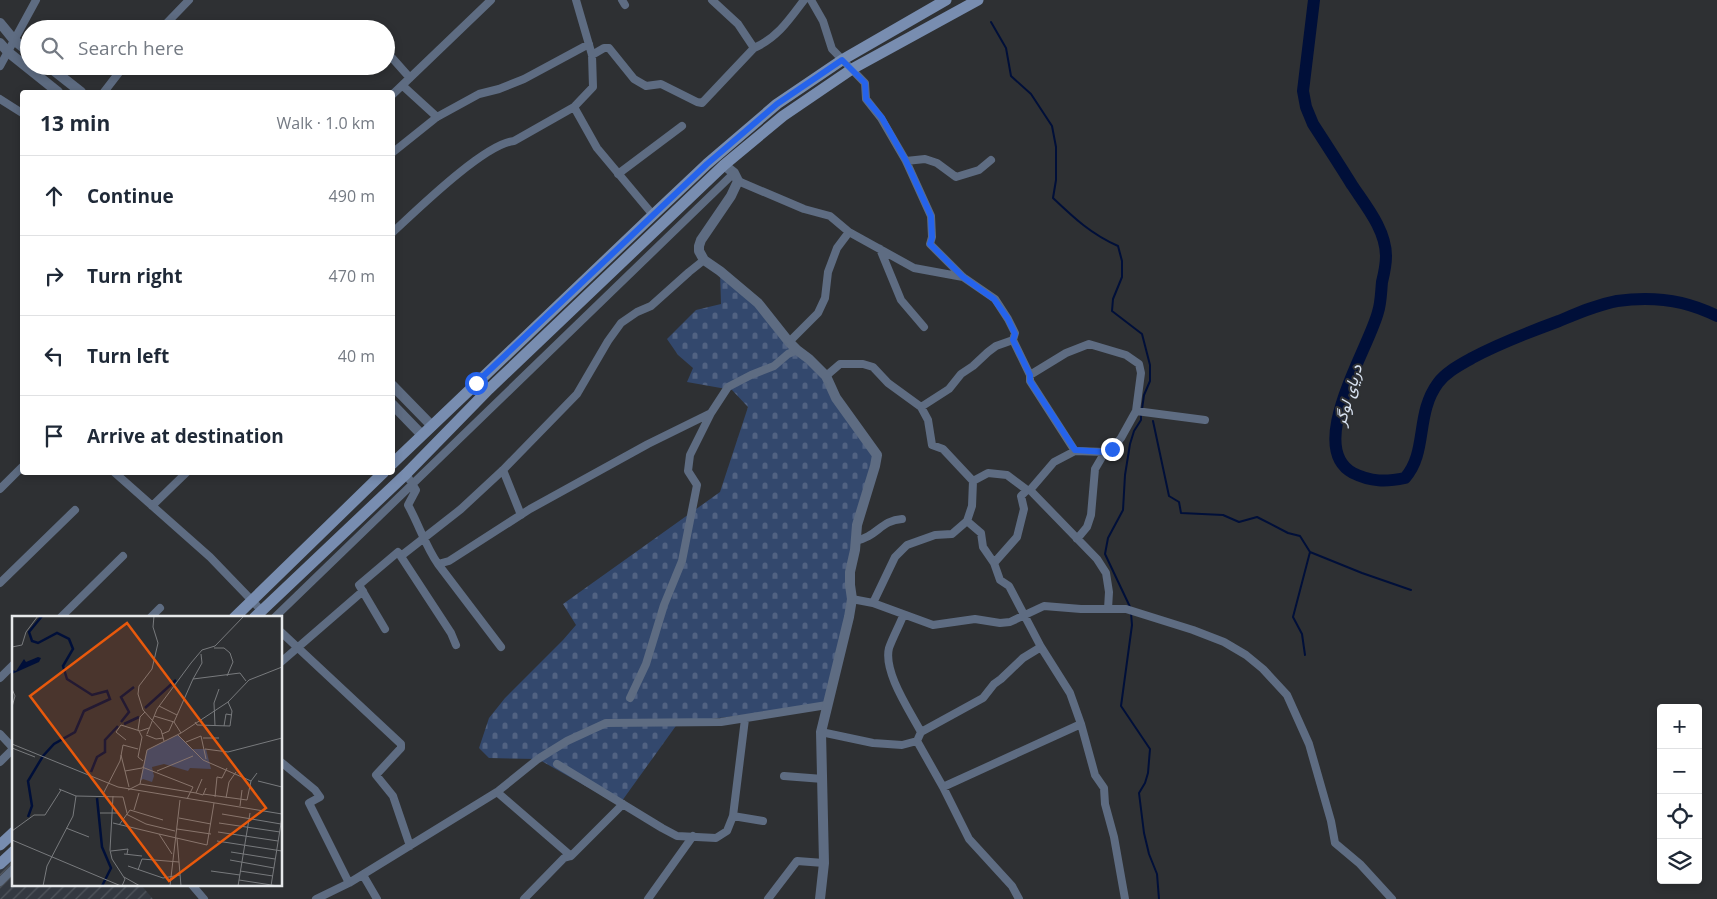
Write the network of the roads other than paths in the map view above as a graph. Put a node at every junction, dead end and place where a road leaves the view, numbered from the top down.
1 (36, 0) edge
2 (189, 0) edge
3 (491, 0) edge
4 (576, 0) edge
5 (712, 0) edge
6 (804, 0) edge
7 (811, 0) edge
8 (946, 0) edge
9 (978, 0) edge
10 (25, 20) edge
11 (170, 20) edge
12 (0, 23) edge
13 (20, 29) edge
14 (14, 40) junction
15 (0, 43) edge
16 (589, 44) junction
17 (20, 45) edge
18 (754, 48) junction
19 (8, 52) junction
20 (592, 55) junction
21 (395, 60) edge
22 (842, 60) junction
23 (20, 62) edge
24 (0, 66) edge
25 (852, 69) junction
26 (37, 75) edge
27 (59, 75) edge
28 (117, 75) edge
29 (410, 78) junction
30 (403, 86) junction
31 (56, 90) edge
32 (78, 90) edge
33 (106, 90) edge
34 (395, 93) edge
35 (0, 99) edge
36 (574, 107) junction
37 (20, 112) edge
38 (437, 117) junction
39 (682, 126) dead end
40 (395, 151) edge
41 (991, 160) dead end
42 (906, 161) junction
43 (724, 165) junction
44 (618, 174) junction
45 (736, 177) junction
46 (653, 215) junction
47 (395, 231) edge
48 (849, 232) junction
49 (880, 249) junction
50 (704, 260) junction
51 (963, 277) junction
52 (924, 327) dead end
53 (1013, 340) junction
54 (789, 342) junction
55 (797, 350) junction
56 (1030, 375) junction
57 (826, 376) junction
58 (395, 388) edge
59 (395, 407) edge
60 (921, 407) junction
61 (1140, 411) junction
62 (711, 413) junction
63 (1205, 420) dead end
64 (432, 426) junction
65 (422, 435) junction
66 (1075, 450) junction
67 (1105, 452) junction
68 (395, 461) edge
69 (20, 468) edge
70 (504, 470) junction
71 (406, 474) junction
72 (117, 475) edge
73 (184, 475) edge
74 (381, 475) edge
75 (973, 481) junction
76 (413, 484) junction
77 (0, 489) edge
78 (1028, 490) junction
79 (152, 506) junction
80 (75, 510) dead end
81 (521, 516) junction
82 (902, 519) dead end
83 (967, 522) junction
84 (1077, 538) junction
85 (423, 540) junction
86 (856, 541) junction
87 (123, 556) dead end
88 (401, 556) junction
89 (994, 563) junction
90 (438, 564) junction
91 (0, 583) edge
92 (363, 591) junction
93 (852, 599) junction
94 (252, 601) junction
95 (873, 603) junction
96 (160, 608) dead end
97 (1108, 609) junction
98 (257, 614) edge
99 (1025, 615) junction
100 (62, 616) edge
101 (152, 616) edge
102 (236, 616) edge
103 (276, 616) edge
104 (903, 616) junction
105 (385, 629) dead end
106 (282, 633) edge
107 (456, 645) dead end
108 (298, 647) junction
109 (501, 647) dead end
110 (1041, 647) junction
111 (282, 661) edge
112 (12, 666) edge
113 (0, 678) edge
114 (630, 698) dead end
115 (827, 705) junction
116 (745, 719) junction
117 (1081, 724) junction
118 (821, 732) junction
119 (922, 732) junction
120 (0, 734) edge
121 (917, 741) junction
122 (12, 746) edge
123 (12, 750) edge
124 (0, 762) edge
125 (282, 763) edge
126 (557, 764) dead end
127 (784, 776) dead end
128 (823, 779) junction
129 (943, 787) junction
130 (497, 792) junction
131 (623, 804) junction
132 (733, 816) junction
133 (763, 821) dead end
134 (12, 834) edge
135 (693, 836) junction
136 (0, 845) edge
137 (410, 846) junction
138 (12, 853) edge
139 (571, 856) junction
140 (824, 863) junction
141 (0, 864) edge
142 (12, 870) edge
143 (363, 874) junction
144 (0, 882) edge
145 (350, 883) junction
146 (193, 886) edge
147 (652, 898) edge
148 (204, 899) edge
149 (316, 899) edge
150 (377, 899) edge
151 (524, 899) edge
152 (768, 899) edge
153 (820, 899) edge
154 (1019, 899) edge
155 (1126, 899) edge
156 (1392, 899) edge

1 - 10 street
2 - 11 street
3 - 29 street
4 - 16 street
5 - 18 street
6 - 18 street
7 - 22 street
8 - 22 main road
9 - 25 main road
12 - 14 street
13 - 14 street
14 - 17 street
14 - 19 street
15 - 19 street
16 - 20 street
16 - 38 street
18 - 20 street
19 - 23 street
19 - 24 street
20 - 36 street
21 - 29 street
22 - 25 street
22 - 46 main road
25 - 42 street
25 - 43 main road
26 - 31 street
27 - 32 street
28 - 33 street
29 - 30 street
30 - 34 street
30 - 38 street
35 - 37 street
36 - 44 street
36 - 47 street
38 - 40 street
39 - 44 street
41 - 42 street
42 - 51 street
43 - 45 street
43 - 71 main road
44 - 46 street
45 - 48 street
45 - 50 street
45 - 76 street
46 - 64 main road
48 - 49 street
48 - 54 street
49 - 51 street
49 - 52 street
50 - 54 street
50 - 70 street
51 - 53 street
53 - 56 street
53 - 60 street
54 - 55 street
55 - 57 street
55 - 62 street
56 - 61 street
56 - 66 street
57 - 60 street
57 - 86 street
58 - 64 street
59 - 65 street
60 - 75 street
61 - 63 street
61 - 67 street
62 - 81 street
62 - 114 street
64 - 65 main road
65 - 68 main road
66 - 67 street
66 - 78 street
67 - 84 street
69 - 77 street
70 - 81 street
70 - 85 street
71 - 76 street
71 - 98 main road
72 - 79 street
73 - 79 street
74 - 94 main road
75 - 78 street
75 - 83 street
76 - 85 street
76 - 103 street
78 - 84 street
78 - 89 street
79 - 94 street
80 - 91 street
81 - 90 street
82 - 86 street
83 - 89 street
83 - 95 street
84 - 97 street
85 - 88 street
85 - 90 street
86 - 93 street
87 - 100 street
88 - 92 street
88 - 107 street
89 - 99 street
90 - 109 street
92 - 105 street
92 - 108 street
93 - 95 street
93 - 115 street
94 - 98 street
94 - 102 main road
95 - 104 street
96 - 101 street
97 - 99 street
97 - 156 street
99 - 104 street
99 - 110 street
104 - 119 street
106 - 108 street
108 - 111 street
108 - 137 street
110 - 117 street
110 - 119 street
112 - 113 street
115 - 116 street
115 - 118 street
116 - 130 street
116 - 132 street
117 - 129 street
117 - 155 street
118 - 121 street
118 - 128 street
119 - 121 street
120 - 122 street
121 - 129 street
123 - 124 street
125 - 145 street
126 - 131 street
127 - 128 street
128 - 140 street
129 - 154 street
130 - 137 street
130 - 139 street
131 - 135 street
131 - 139 street
132 - 133 street
132 - 135 street
134 - 136 main road
135 - 147 street
137 - 143 street
138 - 141 main road
139 - 151 street
140 - 152 street
140 - 153 street
142 - 144 street
143 - 145 street
143 - 150 street
145 - 149 street
146 - 148 street

